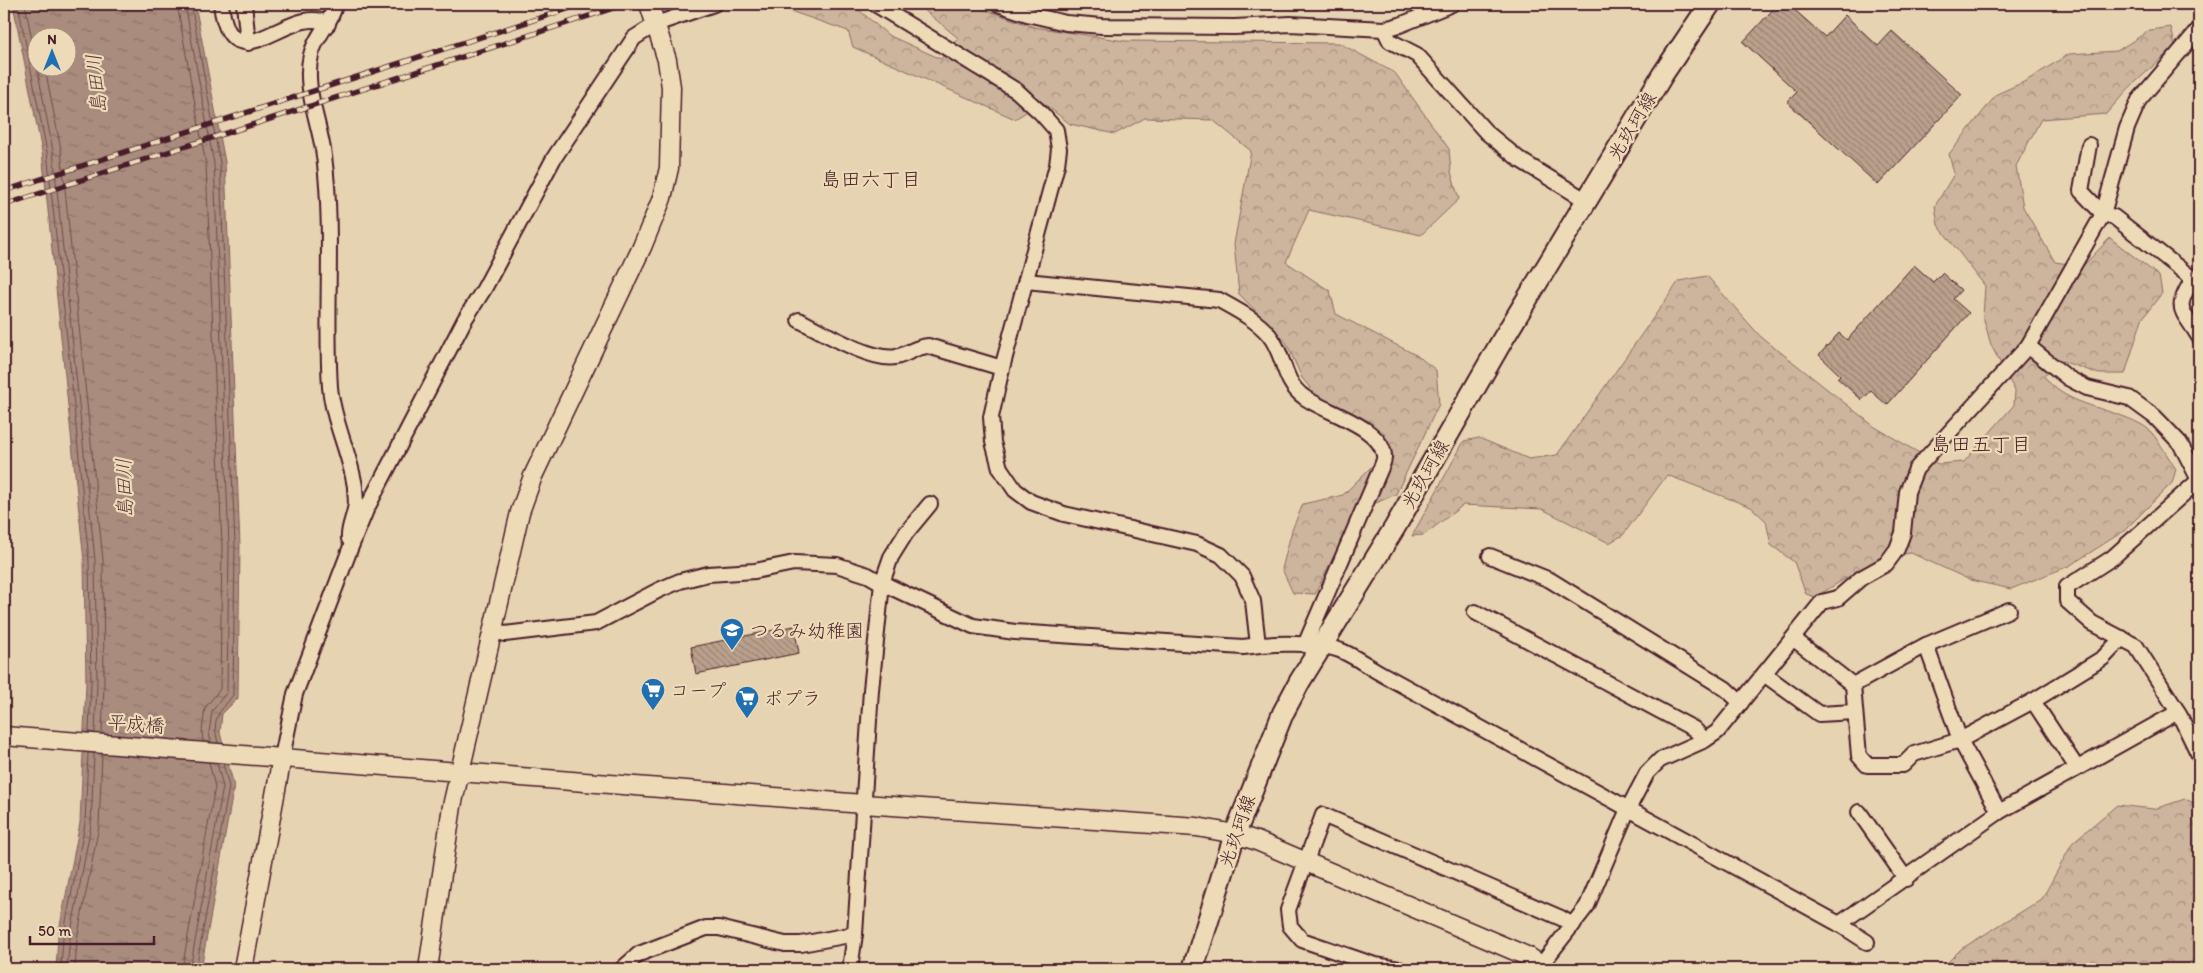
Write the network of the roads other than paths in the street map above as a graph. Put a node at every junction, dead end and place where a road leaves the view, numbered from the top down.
1 (220, 4) edge
2 (244, 4) edge
3 (335, 4) edge
4 (714, 4) edge
5 (875, 4) edge
6 (998, 4) edge
7 (1452, 4) edge
8 (1710, 4) edge
9 (652, 13) edge
10 (328, 24) junction
11 (1384, 29) junction
12 (2199, 29) edge
13 (248, 43) junction
14 (2089, 145) dead end
15 (1587, 201) junction
16 (2104, 214) junction
17 (1026, 281) junction
18 (800, 320) dead end
19 (2198, 332) edge
20 (2028, 346) junction
21 (1002, 368) junction
22 (930, 504) dead end
23 (350, 549) junction
24 (1490, 556) dead end
25 (882, 584) junction
26 (2009, 610) dead end
27 (1475, 612) dead end
28 (492, 631) junction
29 (1794, 638) junction
30 (2122, 638) junction
31 (1258, 645) junction
32 (1926, 645) junction
33 (1313, 646) junction
34 (1764, 674) junction
35 (1852, 685) junction
36 (2033, 701) junction
37 (1741, 704) junction
38 (1854, 712) junction
39 (2178, 712) junction
40 (4, 736) edge
41 (1705, 740) junction
42 (1960, 740) junction
43 (2199, 755) edge
44 (282, 757) junction
45 (2077, 768) junction
46 (459, 772) junction
47 (863, 804) junction
48 (1628, 810) junction
49 (1858, 812) dead end
50 (1999, 812) junction
51 (1235, 834) junction
52 (1305, 860) junction
53 (1906, 879) junction
54 (1839, 924) junction
55 (1573, 925) junction
56 (855, 934) junction
57 (1868, 942) dead end
58 (1375, 967) edge
59 (1539, 967) edge
60 (243, 969) edge
61 (428, 969) edge
62 (622, 969) edge
63 (850, 969) edge
64 (1193, 969) edge
65 (1398, 969) edge

1 - 13 street
2 - 13 street
3 - 10 street
4 - 9 street
5 - 17 street
6 - 11 street
7 - 11 street
8 - 15 main road, 光玖珂線
9 - 23 street
9 - 28 street
10 - 13 street
10 - 23 street
11 - 15 street
12 - 16 street
14 - 16 street
15 - 33 main road, 光玖珂線
16 - 19 street
16 - 20 street
17 - 21 street
17 - 33 street
18 - 21 street
20 - 29 street
20 - 30 street
21 - 31 street
22 - 25 street
23 - 44 street
24 - 37 street
25 - 28 street
25 - 31 street
25 - 47 street
26 - 32 street
27 - 41 street
28 - 46 street
29 - 34 street
29 - 35 street
30 - 36 street
30 - 39 street
31 - 33 street
32 - 35 street
32 - 42 street
33 - 48 street
33 - 51 main road, 光玖珂線
34 - 37 street
34 - 38 street
35 - 38 street
36 - 42 street
36 - 45 street
37 - 41 street
38 - 42 street
39 - 43 street
39 - 45 street
40 - 44 street, 平成橋
41 - 48 street
42 - 50 street
44 - 46 street, 平成橋
44 - 60 street
45 - 50 street
46 - 47 street, 平成橋
46 - 61 street
47 - 51 street, 平成橋
47 - 56 street
48 - 54 street
48 - 55 street
49 - 53 street
50 - 53 street
51 - 52 street, 平成橋
51 - 64 main road, 光玖珂線
52 - 55 street
52 - 58 street
52 - 59 street, 平成橋
53 - 54 street
54 - 57 street
55 - 59 street
56 - 62 street
56 - 63 street
58 - 65 street

